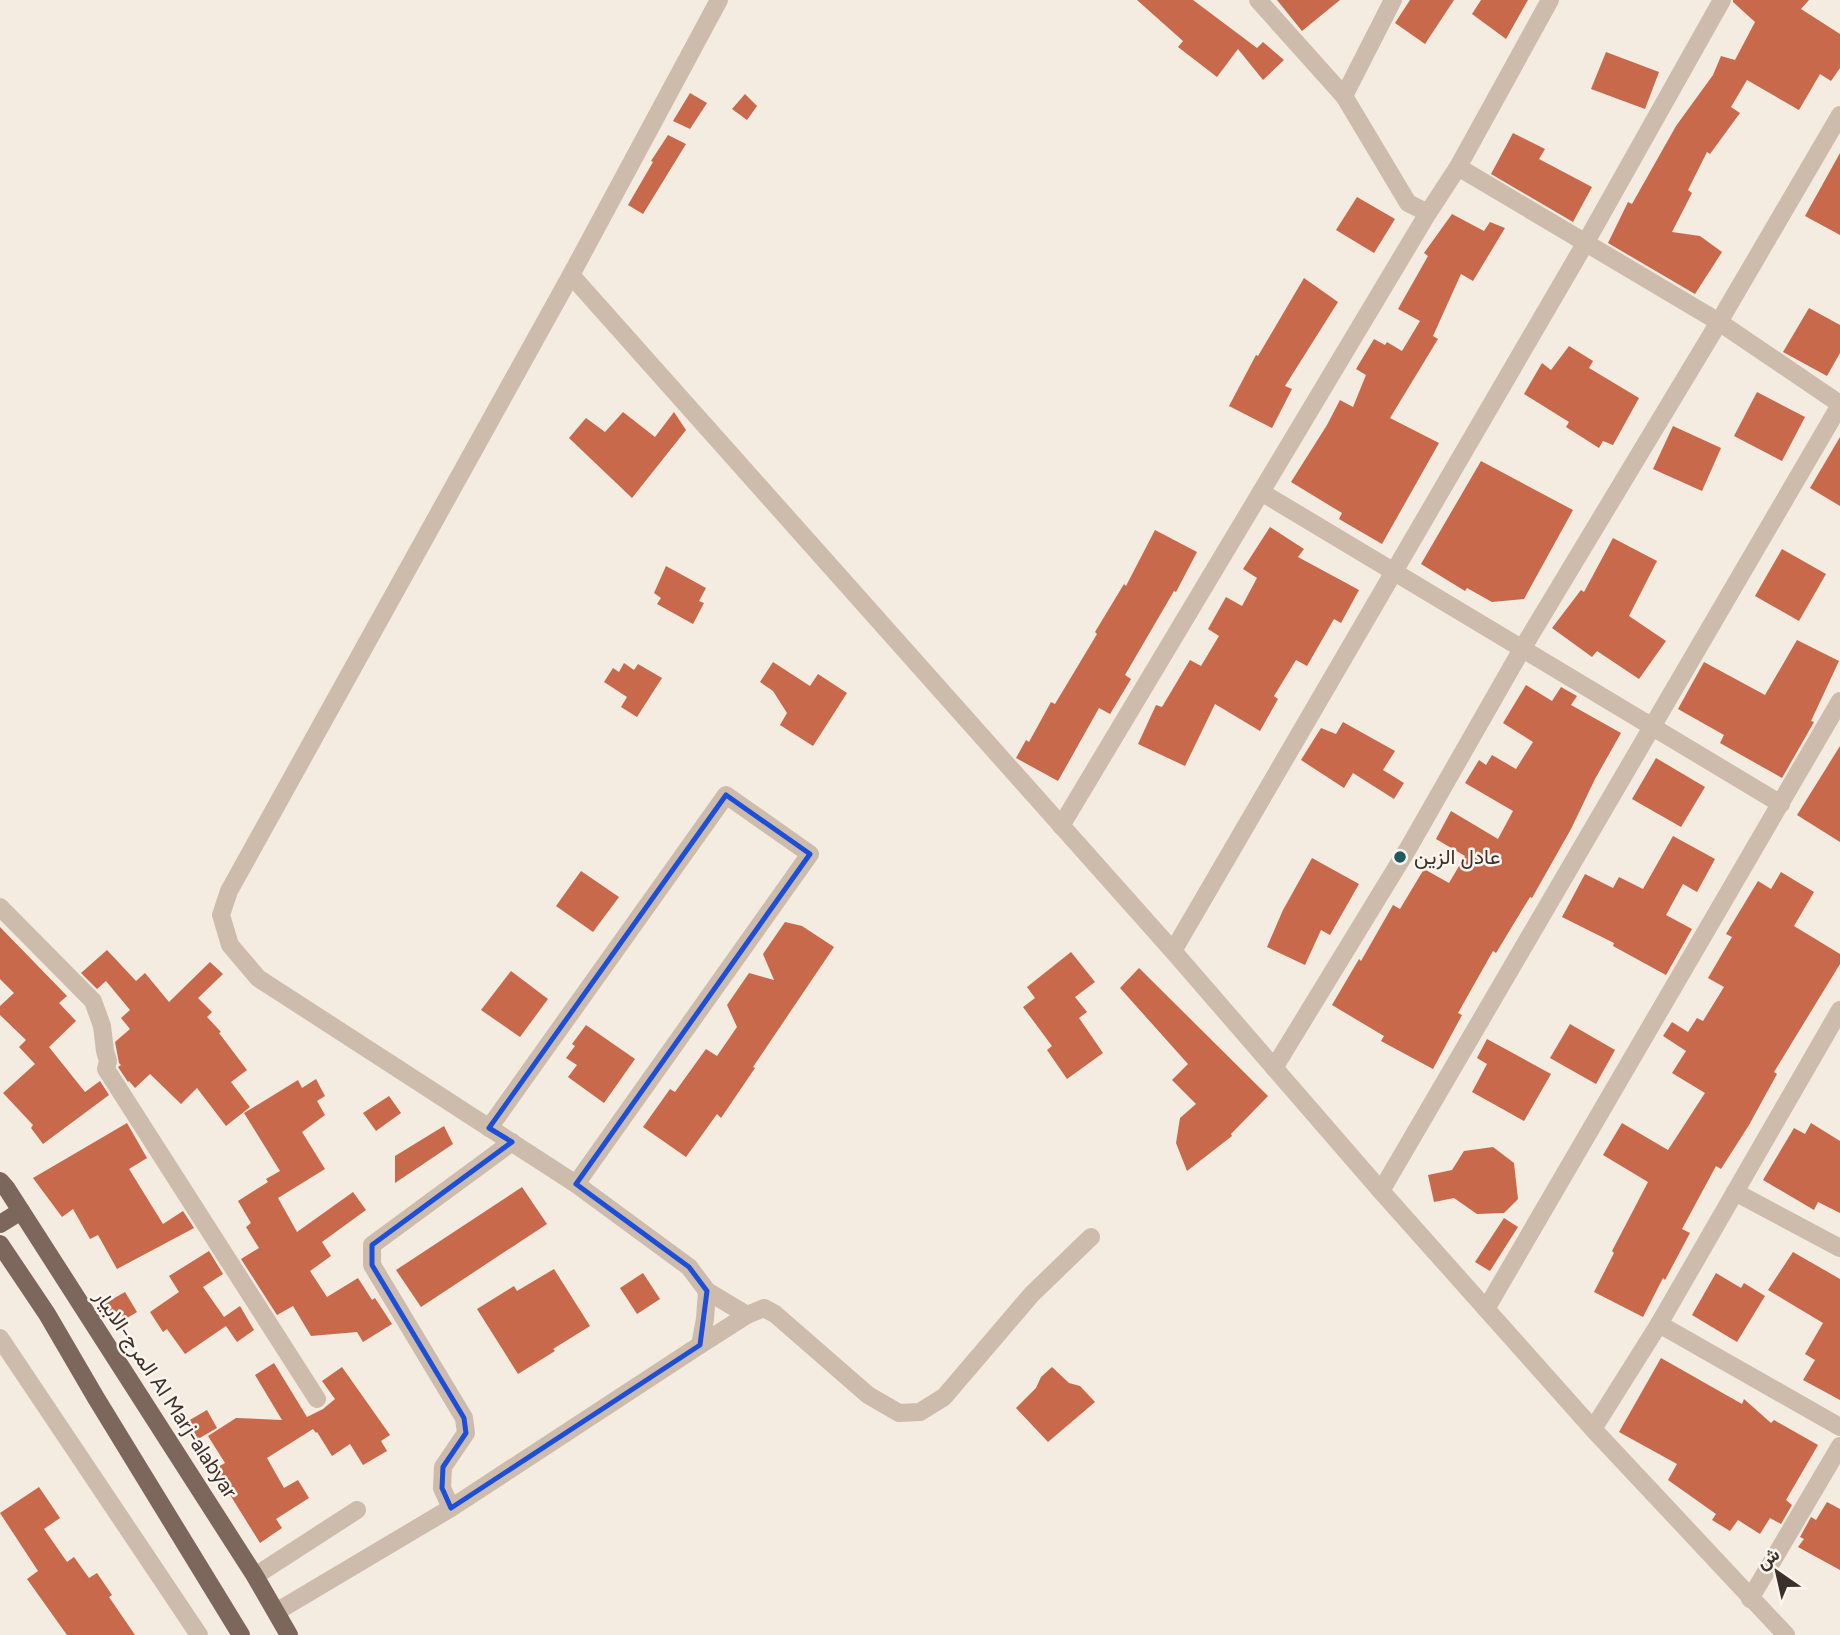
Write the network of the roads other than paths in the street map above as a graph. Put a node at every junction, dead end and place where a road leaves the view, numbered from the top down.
1 (719, 0) edge
2 (1258, 0) edge
3 (1393, 0) edge
4 (1550, 0) edge
5 (1722, 0) edge
6 (1344, 96) junction
7 (1840, 115) edge
8 (1458, 167) junction
9 (1428, 213) junction
10 (1586, 242) junction
11 (570, 275) junction
12 (1719, 322) junction
13 (1840, 404) edge
14 (1261, 492) junction
15 (1394, 572) junction
16 (1522, 649) junction
17 (1840, 701) edge
18 (1653, 727) junction
19 (1781, 804) junction
20 (1061, 826) junction
21 (0, 907) edge
22 (1173, 951) junction
23 (1840, 1010) edge
24 (1274, 1068) junction
25 (489, 1128) junction
26 (512, 1142) junction
27 (576, 1184) junction
28 (2, 1188) edge
29 (1381, 1191) junction
30 (1735, 1192) junction
31 (21, 1211) junction
32 (0, 1224) edge
33 (1091, 1237) dead end
34 (0, 1244) edge
35 (1840, 1248) edge
36 (0, 1260) edge
37 (18, 1271) junction
38 (707, 1291) junction
39 (1486, 1309) junction
40 (747, 1315) junction
41 (1659, 1324) junction
42 (0, 1338) edge
43 (700, 1345) junction
44 (317, 1399) dead end
45 (1840, 1427) edge
46 (1593, 1429) junction
47 (1840, 1446) edge
48 (451, 1508) junction
49 (358, 1510) dead end
50 (255, 1576) junction
51 (1750, 1599) junction
52 (276, 1612) junction
53 (199, 1635) edge
54 (242, 1635) edge
55 (289, 1635) edge
56 (1786, 1635) edge

1 - 11 street
2 - 6 street
3 - 6 street
4 - 8 street
5 - 10 street
6 - 9 street
7 - 12 street
8 - 9 street
8 - 10 street
9 - 14 street
10 - 12 street
10 - 15 street
11 - 20 street
11 - 25 street
12 - 13 street
12 - 16 street
13 - 18 street
14 - 15 street
14 - 20 street
15 - 16 street
15 - 22 street
16 - 18 street
16 - 24 street
17 - 19 street
18 - 19 street
18 - 29 street
19 - 39 street
20 - 22 street
21 - 44 street
22 - 24 street
23 - 30 street
24 - 29 street
25 - 26 street
25 - 27 street
26 - 27 street
26 - 48 street
27 - 38 street
28 - 31 main road, المرج-الابيار Al Marj-alabyar
29 - 39 street
30 - 35 street
30 - 41 street
31 - 32 main road
31 - 50 main road, المرج-الابيار Al Marj-alabyar
33 - 40 street
34 - 37 main road
36 - 37 main road
37 - 54 main road
38 - 40 street
38 - 43 street
39 - 46 street
40 - 43 street
41 - 45 street
41 - 46 street
42 - 53 street
43 - 48 street
46 - 51 street
47 - 51 street
48 - 52 street
49 - 50 street
50 - 52 main road, المرج-الابيار Al Marj-alabyar
51 - 56 street
52 - 55 main road, المرج-الابيار Al Marj-alabyar

